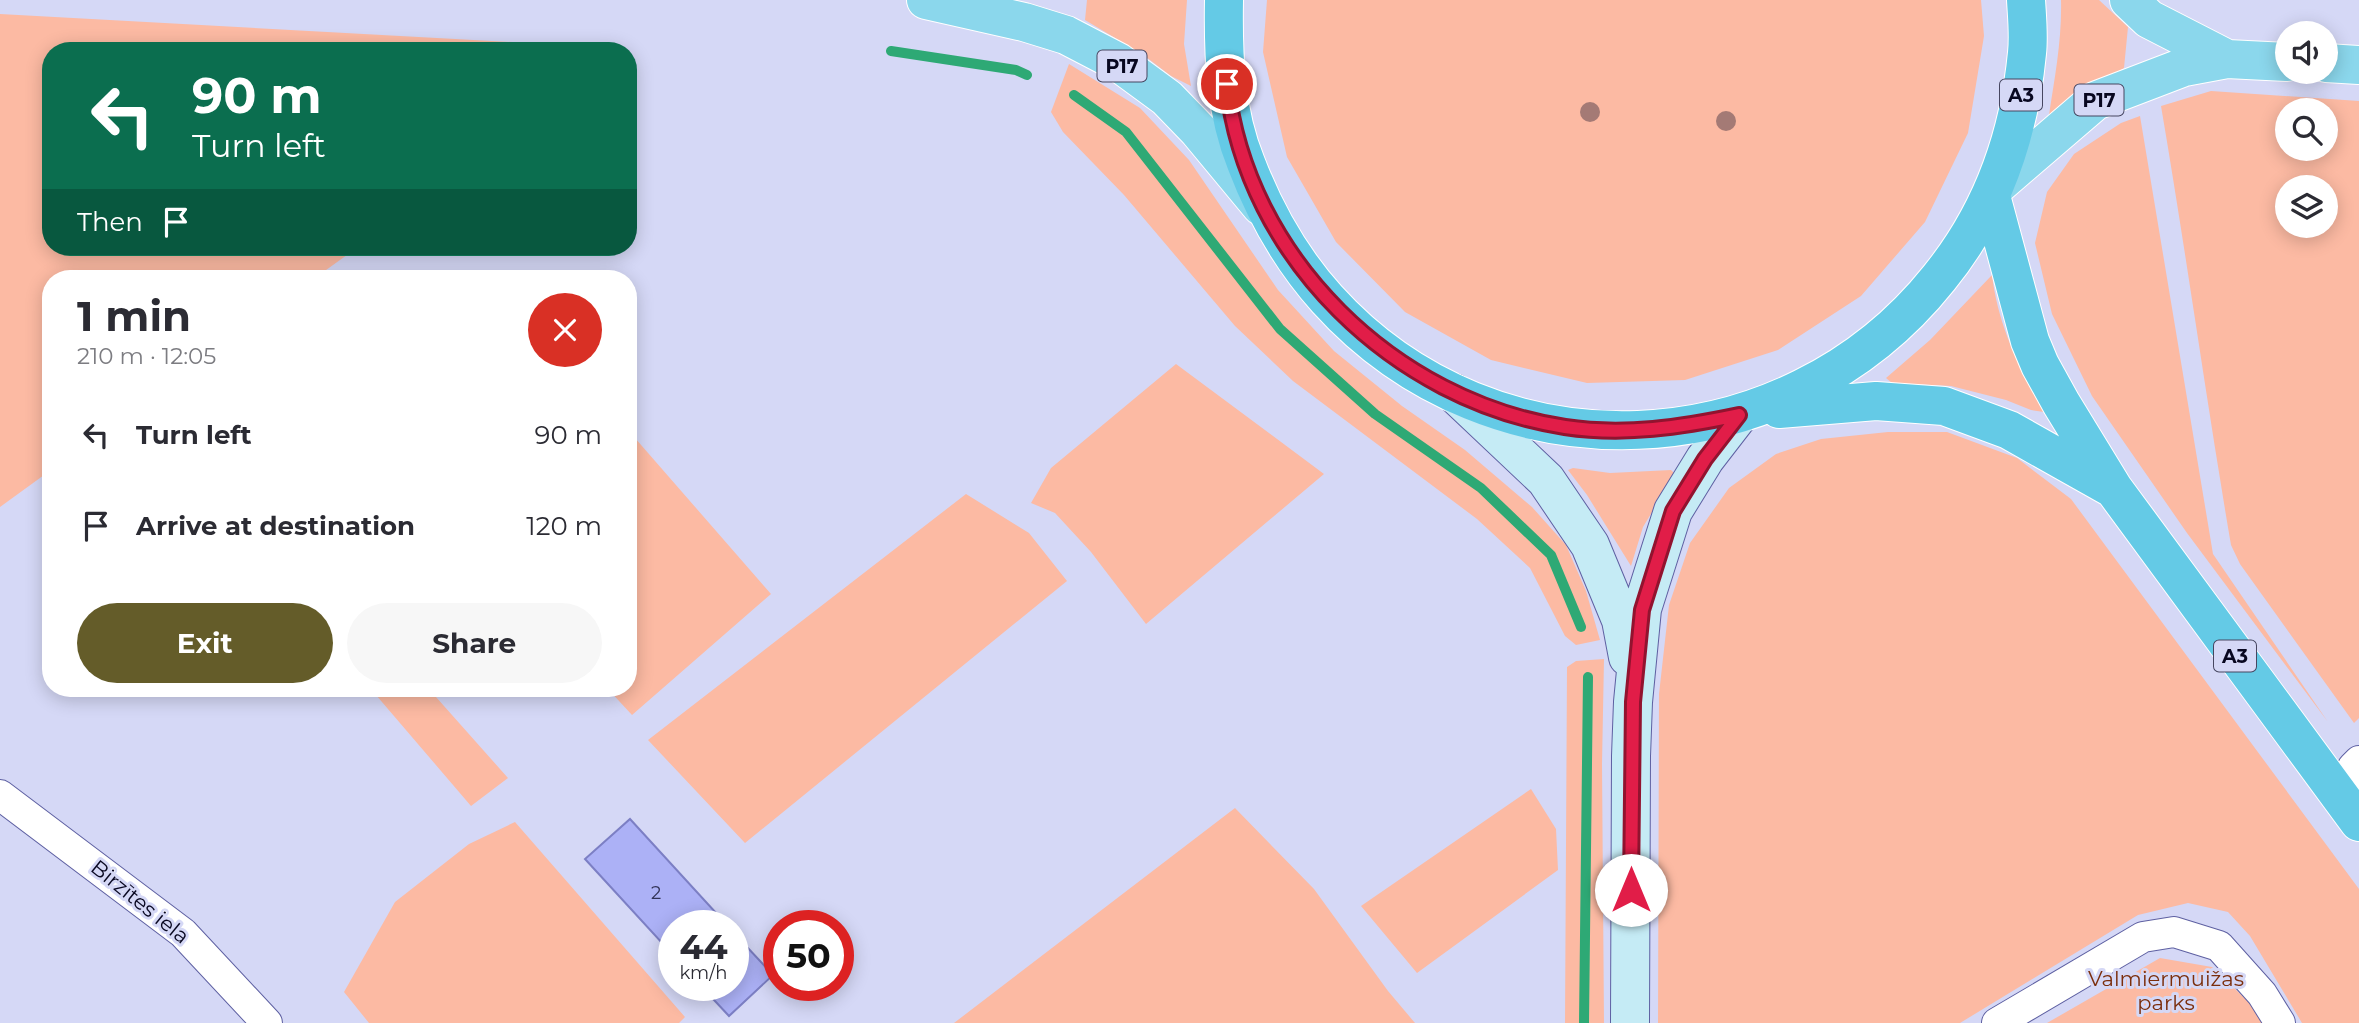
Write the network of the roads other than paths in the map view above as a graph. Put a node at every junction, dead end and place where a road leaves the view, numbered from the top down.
1 (926, 0) edge
2 (1224, 0) edge
3 (2026, 0) edge
4 (2129, 0) edge
5 (2227, 59) junction
6 (2275, 61) edge
7 (2338, 64) edge
8 (2359, 65) edge
9 (1993, 192) junction
10 (1268, 214) junction
11 (1454, 393) junction
12 (1746, 413) junction
13 (2113, 488) junction
14 (1633, 702) junction
15 (2359, 761) edge
16 (0, 795) edge
17 (2349, 809) edge
18 (267, 1023) edge
19 (1630, 1023) edge
20 (1997, 1023) edge
21 (2280, 1023) edge

1 - 10 main road, P17
2 - 10 highway, A3
3 - 9 highway, A3
4 - 5 main road, P17
5 - 6 main road, P17
5 - 9 main road, P17
7 - 8 main road
9 - 12 highway, A3
9 - 13 highway, A3
10 - 11 highway, A3
11 - 12 highway, A3
11 - 14 main road
12 - 13 highway, A3
12 - 14 main road
13 - 17 highway, A3
14 - 19 main road
15 - 17 street
16 - 18 street, Birzītes iela
20 - 21 street

